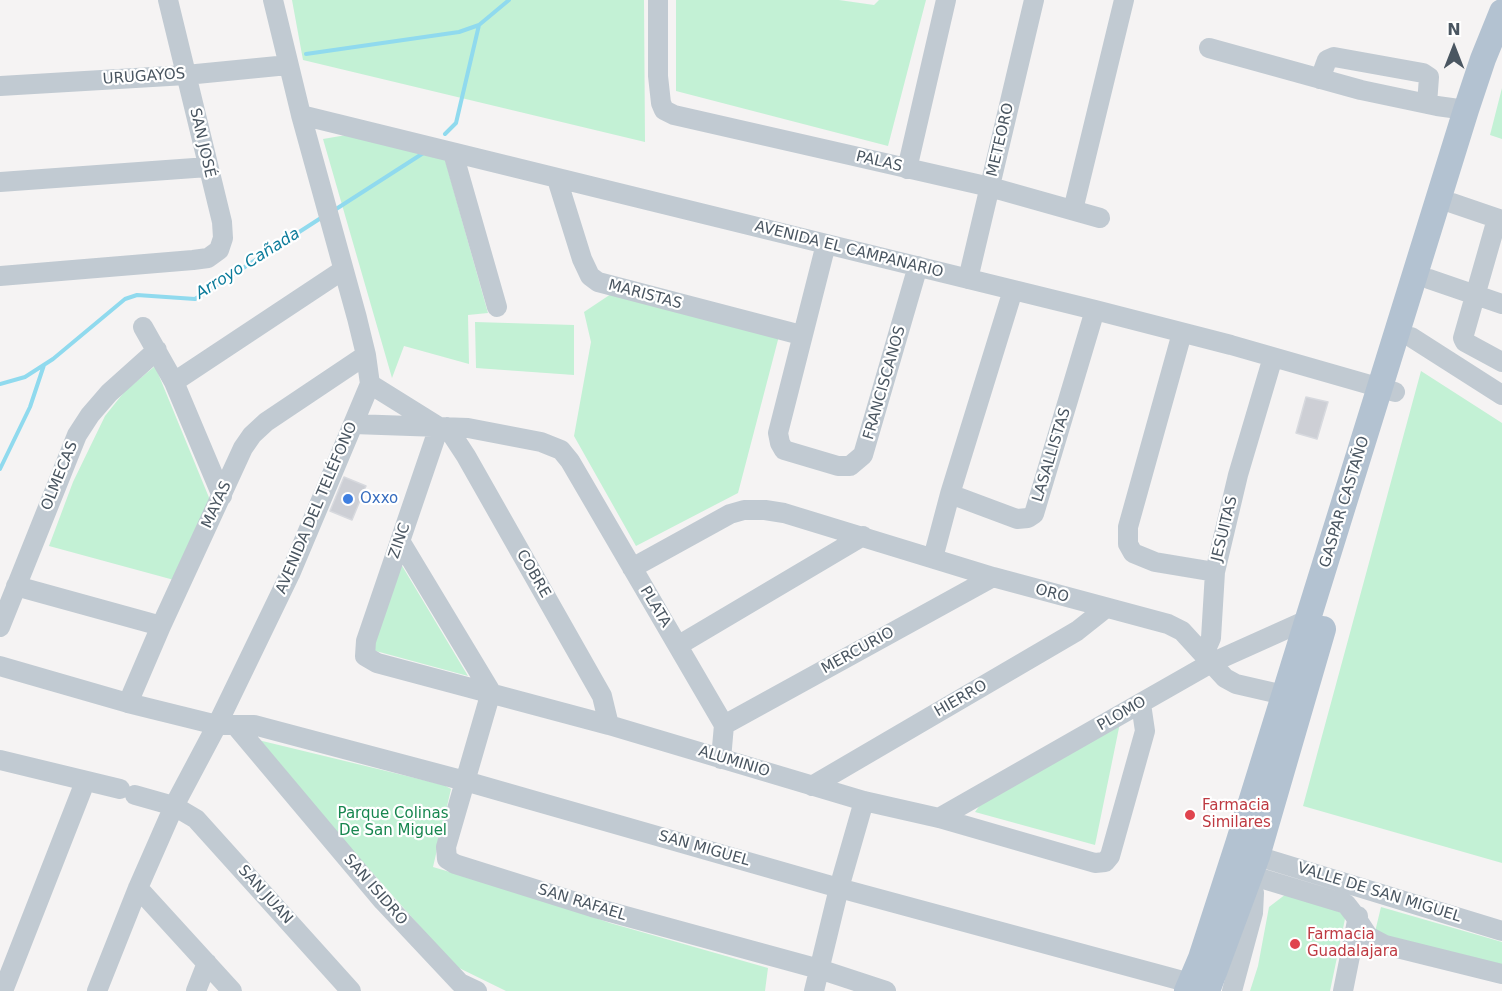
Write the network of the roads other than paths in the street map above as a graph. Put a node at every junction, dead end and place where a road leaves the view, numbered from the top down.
1 (168, 0) edge
2 (273, 0) edge
3 (658, 0) edge
4 (946, 0) edge
5 (1034, 0) edge
6 (1124, 0) edge
7 (1502, 12) edge
8 (1209, 48) dead end
9 (1502, 51) edge
10 (288, 65) junction
11 (186, 75) junction
12 (1320, 79) junction
13 (0, 86) edge
14 (1426, 104) junction
15 (1473, 111) junction
16 (301, 115) junction
17 (453, 153) junction
18 (208, 167) junction
19 (907, 169) junction
20 (557, 179) junction
21 (0, 182) edge
22 (990, 187) junction
23 (1452, 203) junction
24 (1073, 210) junction
25 (1100, 218) dead end
26 (1499, 219) edge
27 (826, 244) junction
28 (918, 266) junction
29 (343, 270) junction
30 (0, 276) edge
31 (968, 279) junction
32 (1429, 279) junction
33 (1012, 290) junction
34 (1474, 295) junction
35 (1502, 304) edge
36 (497, 307) dead end
37 (1095, 310) junction
38 (143, 327) dead end
39 (1182, 333) junction
40 (801, 335) junction
41 (1411, 337) junction
42 (157, 350) junction
43 (366, 355) junction
44 (1273, 357) junction
45 (1502, 362) edge
46 (174, 382) junction
47 (370, 384) junction
48 (1388, 390) junction
49 (1502, 395) edge
50 (354, 424) junction
51 (443, 427) junction
52 (570, 461) joint
53 (950, 494) junction
54 (222, 496) junction
55 (863, 536) junction
56 (400, 541) junction
57 (933, 558) junction
58 (632, 568) junction
59 (1215, 572) junction
60 (993, 577) junction
61 (16, 586) junction
62 (1106, 608) junction
63 (1309, 619) junction
64 (161, 626) junction
65 (0, 627) edge
66 (679, 645) junction
67 (365, 656) joint
68 (1208, 658) junction
69 (0, 666) edge
70 (491, 692) junction
71 (1293, 697) junction
72 (128, 703) junction
73 (1141, 704) junction
74 (226, 725) junction
75 (609, 725) junction
76 (723, 726) junction
77 (722, 759) junction
78 (1, 762) edge
79 (465, 781) junction
80 (86, 782) junction
81 (812, 786) junction
82 (864, 801) junction
83 (174, 806) junction
84 (939, 818) junction
85 (1252, 870) junction
86 (138, 888) junction
87 (839, 888) junction
88 (1363, 890) junction
89 (1357, 921) junction
90 (1502, 931) edge
91 (207, 963) junction
92 (819, 969) junction
93 (1502, 974) edge
94 (464, 988) edge
95 (1195, 988) edge
96 (3, 991) edge
97 (97, 991) edge
98 (196, 991) edge
99 (232, 991) edge
100 (351, 991) edge
101 (814, 991) edge
102 (886, 991) edge
103 (1232, 991) edge
104 (1343, 991) edge

1 - 11 street, SAN JOSÉ
2 - 10 street, AVENIDA DEL TELÉFONO
3 - 19 street, PALAS
4 - 19 street
5 - 22 street, METEORO
6 - 24 street
7 - 15 main road, GASPAR CASTAÑO
8 - 12 street
9 - 15 main road, GASPAR CASTAÑO
10 - 11 street, URUGAYOS
10 - 16 street, AVENIDA DEL TELÉFONO
11 - 13 street, URUGAYOS
11 - 18 street, SAN JOSÉ
12 - 14 street
12 - 14 street
14 - 15 street
15 - 23 main road, GASPAR CASTAÑO
15 - 48 main road, GASPAR CASTAÑO
16 - 17 street, AVENIDA EL CAMPANARIO
16 - 29 street, AVENIDA DEL TELÉFONO
17 - 20 street, AVENIDA EL CAMPANARIO
17 - 36 street
18 - 21 street
18 - 30 street, SAN JOSÉ
19 - 22 street, PALAS
20 - 27 street, AVENIDA EL CAMPANARIO
20 - 40 street, MARISTAS
22 - 24 street, PALAS
22 - 31 street, METEORO
23 - 26 street
23 - 32 main road, GASPAR CASTAÑO
24 - 25 street, PALAS
26 - 34 street
27 - 28 street, AVENIDA EL CAMPANARIO
27 - 40 street, FRANCISCANOS
28 - 31 street, AVENIDA EL CAMPANARIO
28 - 40 street, FRANCISCANOS
29 - 43 street, AVENIDA DEL TELÉFONO
29 - 46 street
31 - 33 street, AVENIDA EL CAMPANARIO
32 - 34 street
32 - 41 main road, GASPAR CASTAÑO
33 - 37 street, AVENIDA EL CAMPANARIO
33 - 53 street
34 - 35 street
34 - 45 street
37 - 39 street, AVENIDA EL CAMPANARIO
37 - 53 street, LASALLISTAS
38 - 42 street
39 - 44 street, AVENIDA EL CAMPANARIO
39 - 59 street, JESUITAS
41 - 48 main road, GASPAR CASTAÑO
41 - 49 street
42 - 46 street
42 - 61 street, OLMECAS
43 - 47 street, AVENIDA DEL TELÉFONO
43 - 54 street, MAYAS
44 - 48 street, AVENIDA EL CAMPANARIO
44 - 59 street, JESUITAS
46 - 54 street
47 - 50 street, AVENIDA DEL TELÉFONO
47 - 51 street, COBRE
48 - 63 main road, GASPAR CASTAÑO
48 - 71 main road, GASPAR CASTAÑO
50 - 51 street, COBRE
50 - 74 street, AVENIDA DEL TELÉFONO
51 - 52 street, COBRE
51 - 56 street, ZINC
51 - 75 street, COBRE
52 - 58 street, PLATA
53 - 57 street
54 - 64 street, MAYAS
55 - 57 street, ORO
55 - 58 street, ORO
55 - 66 street
56 - 67 street, ZINC
56 - 70 street
57 - 60 street, ORO
58 - 66 street, PLATA
59 - 68 street
60 - 62 street, ORO
60 - 76 street, MERCURIO
61 - 64 street
61 - 65 street, OLMECAS
62 - 68 street, ORO
62 - 81 street, HIERRO
63 - 68 street, PLOMO
63 - 71 main road, GASPAR CASTAÑO
64 - 72 street, MAYAS
66 - 76 street, PLATA
67 - 70 street, ALUMINIO
68 - 71 street, ORO
68 - 73 street, PLOMO
69 - 72 street, SAN MIGUEL
70 - 75 street, ALUMINIO
70 - 79 street, SAN RAFAEL
71 - 85 main road, GASPAR CASTAÑO
71 - 95 main road, GASPAR CASTAÑO
72 - 74 street, SAN MIGUEL
73 - 84 street, PLOMO
73 - 84 street, ALUMINIO
74 - 79 street, SAN MIGUEL
74 - 83 street, AVENIDA DEL TELÉFONO
74 - 94 street, SAN ISIDRO
75 - 77 street, ALUMINIO
76 - 77 street
77 - 81 street, ALUMINIO
78 - 80 street, SAN JUAN
79 - 87 street, SAN MIGUEL
79 - 92 street, SAN RAFAEL
80 - 83 street, SAN JUAN
80 - 96 street
81 - 82 street, ALUMINIO
82 - 84 street, ALUMINIO
82 - 87 street
83 - 86 street, AVENIDA DEL TELÉFONO
83 - 100 street, SAN JUAN
85 - 88 street, VALLE DE SAN MIGUEL
85 - 89 street, VALLE DE SAN MIGUEL
85 - 95 main road, GASPAR CASTAÑO
85 - 103 street
86 - 91 street
86 - 97 street, AVENIDA DEL TELÉFONO
87 - 92 street
87 - 95 street, SAN MIGUEL
88 - 89 street
88 - 90 street, VALLE DE SAN MIGUEL
89 - 93 street, VALLE DE SAN MIGUEL
89 - 104 street
91 - 98 street
91 - 99 street
92 - 101 street
92 - 102 street, SAN RAFAEL

